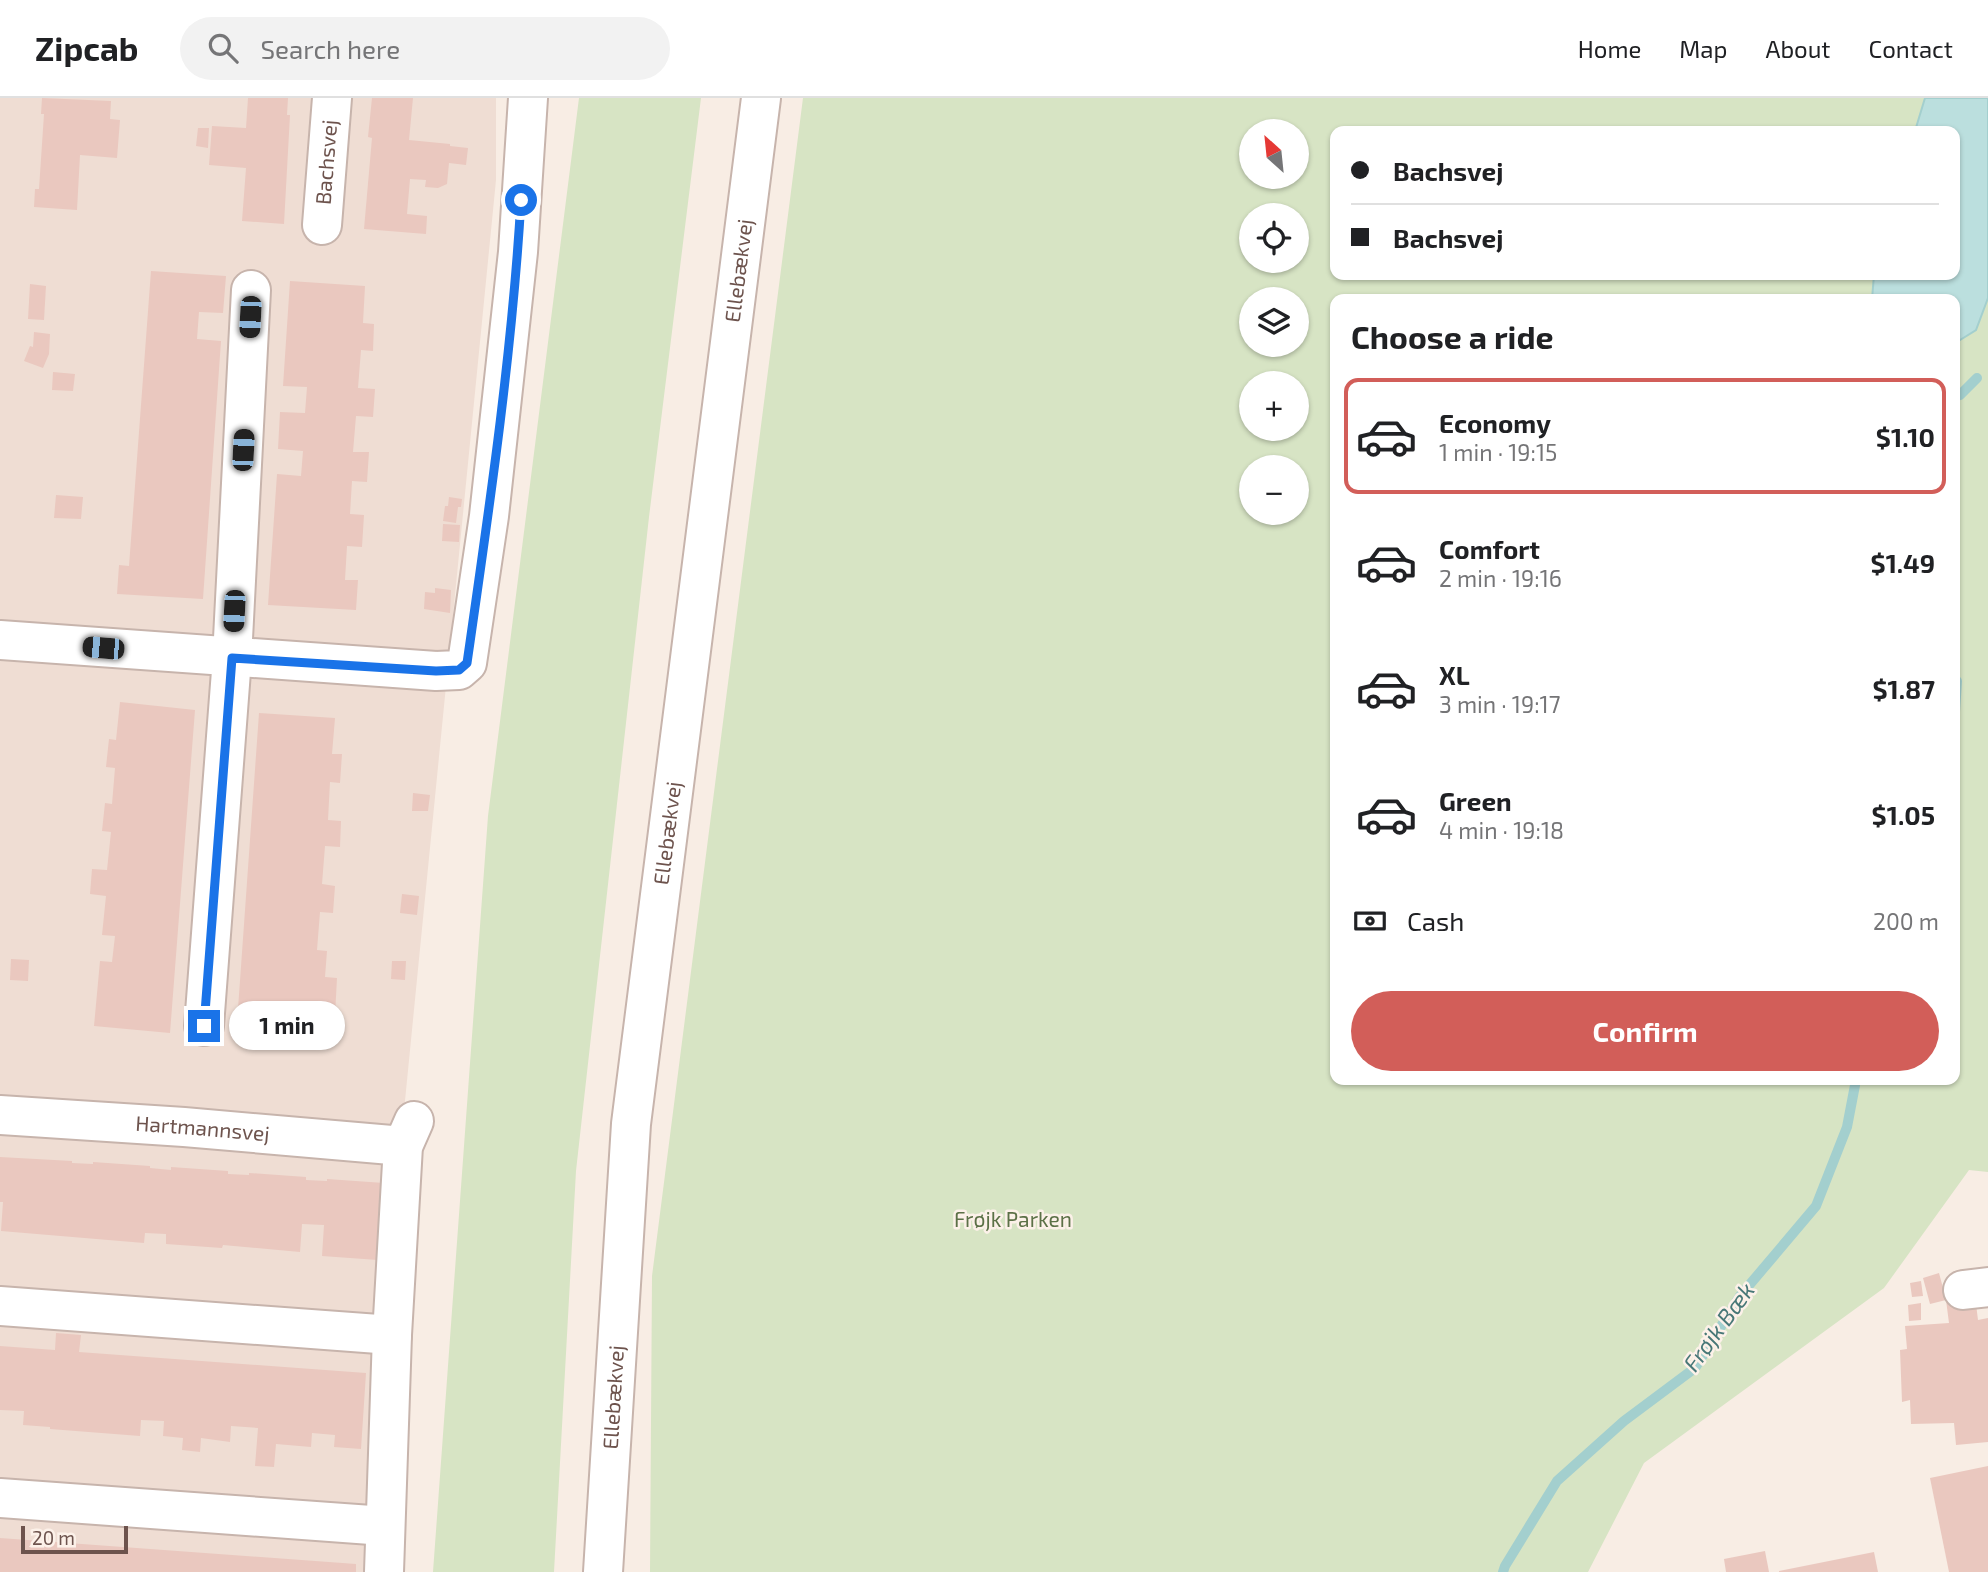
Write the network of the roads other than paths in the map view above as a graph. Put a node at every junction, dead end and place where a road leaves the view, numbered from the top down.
1 (332, 98) edge
2 (528, 98) edge
3 (761, 98) edge
4 (323, 225) dead end
5 (251, 290) dead end
6 (0, 640) edge
7 (232, 658) junction
8 (204, 1026) dead end
9 (0, 1115) edge
10 (0, 1307) edge
11 (392, 1335) junction
12 (0, 1498) edge
13 (385, 1526) junction
14 (384, 1572) edge
15 (603, 1572) edge

1 - 4 street, Bachsvej
2 - 7 street
3 - 15 street, Ellebækvej
5 - 7 street
6 - 7 street
7 - 8 street
9 - 11 street, Hartmannsvej
10 - 11 street
11 - 13 street, Hartmannsvej
12 - 13 street
13 - 14 street, Hartmannsvej

